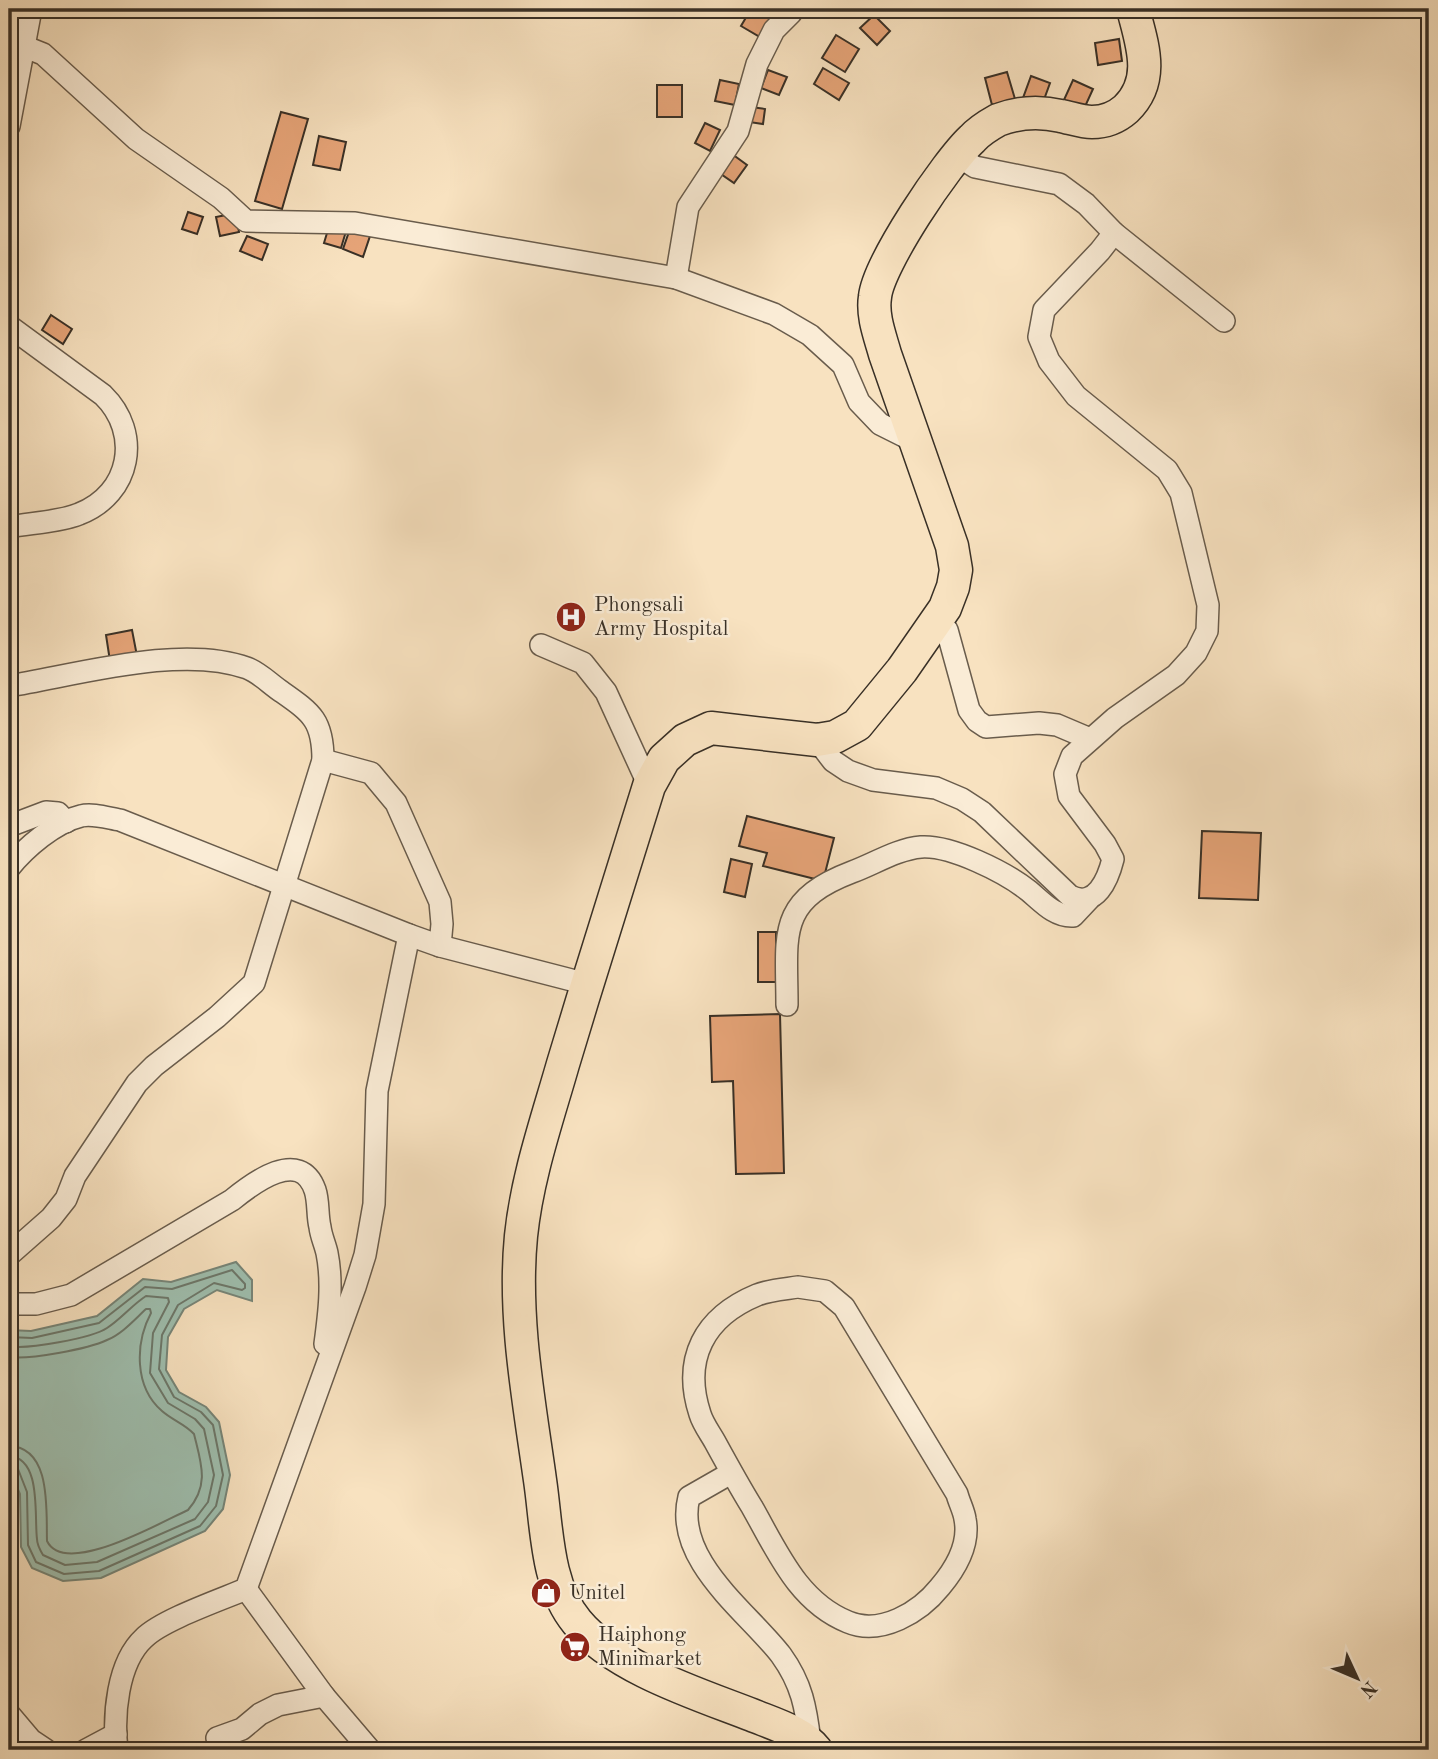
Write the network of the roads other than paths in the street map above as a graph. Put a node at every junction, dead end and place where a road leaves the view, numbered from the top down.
1 (31, 9) edge
2 (1133, 9) edge
3 (791, 13) dead end
4 (23, 46) junction
5 (9, 125) edge
6 (958, 156) junction
7 (1114, 233) junction
8 (676, 278) junction
9 (1224, 321) dead end
10 (9, 326) edge
11 (916, 443) junction
12 (9, 527) edge
13 (936, 622) junction
14 (541, 645) dead end
15 (9, 686) edge
16 (1090, 739) junction
17 (817, 740) junction
18 (323, 760) junction
19 (649, 786) junction
20 (66, 822) junction
21 (9, 827) edge
22 (9, 868) edge
23 (285, 885) junction
24 (1089, 899) junction
25 (409, 935) junction
26 (440, 946) junction
27 (587, 984) junction
28 (787, 1005) dead end
29 (327, 1253) junction
30 (9, 1255) edge
31 (365, 1255) junction
32 (9, 1304) edge
33 (322, 1379) junction
34 (731, 1473) junction
35 (246, 1589) junction
36 (324, 1696) junction
37 (9, 1714) edge
38 (217, 1738) dead end
39 (116, 1742) edge
40 (813, 1746) edge
41 (46, 1750) edge
42 (86, 1750) edge
43 (370, 1750) edge

1 - 4 street
2 - 6 highway
3 - 8 street
4 - 5 street
4 - 8 street
6 - 7 street
6 - 11 highway
7 - 9 street
7 - 16 street
8 - 11 street
10 - 12 street
11 - 13 highway
13 - 16 street
13 - 17 highway
14 - 19 street
15 - 18 street
16 - 24 street
17 - 19 highway
17 - 24 street
18 - 23 street
18 - 26 street
19 - 27 highway
20 - 21 street
20 - 22 street
20 - 23 street
23 - 25 street
23 - 30 street
24 - 28 street
25 - 26 street
25 - 31 street
26 - 27 street
27 - 40 highway
29 - 31 street
29 - 32 street
29 - 33 street
31 - 33 street
33 - 35 street
34 - 34 street
34 - 40 street
35 - 36 street
35 - 39 street
36 - 38 street
36 - 43 street
37 - 41 street
39 - 42 street

